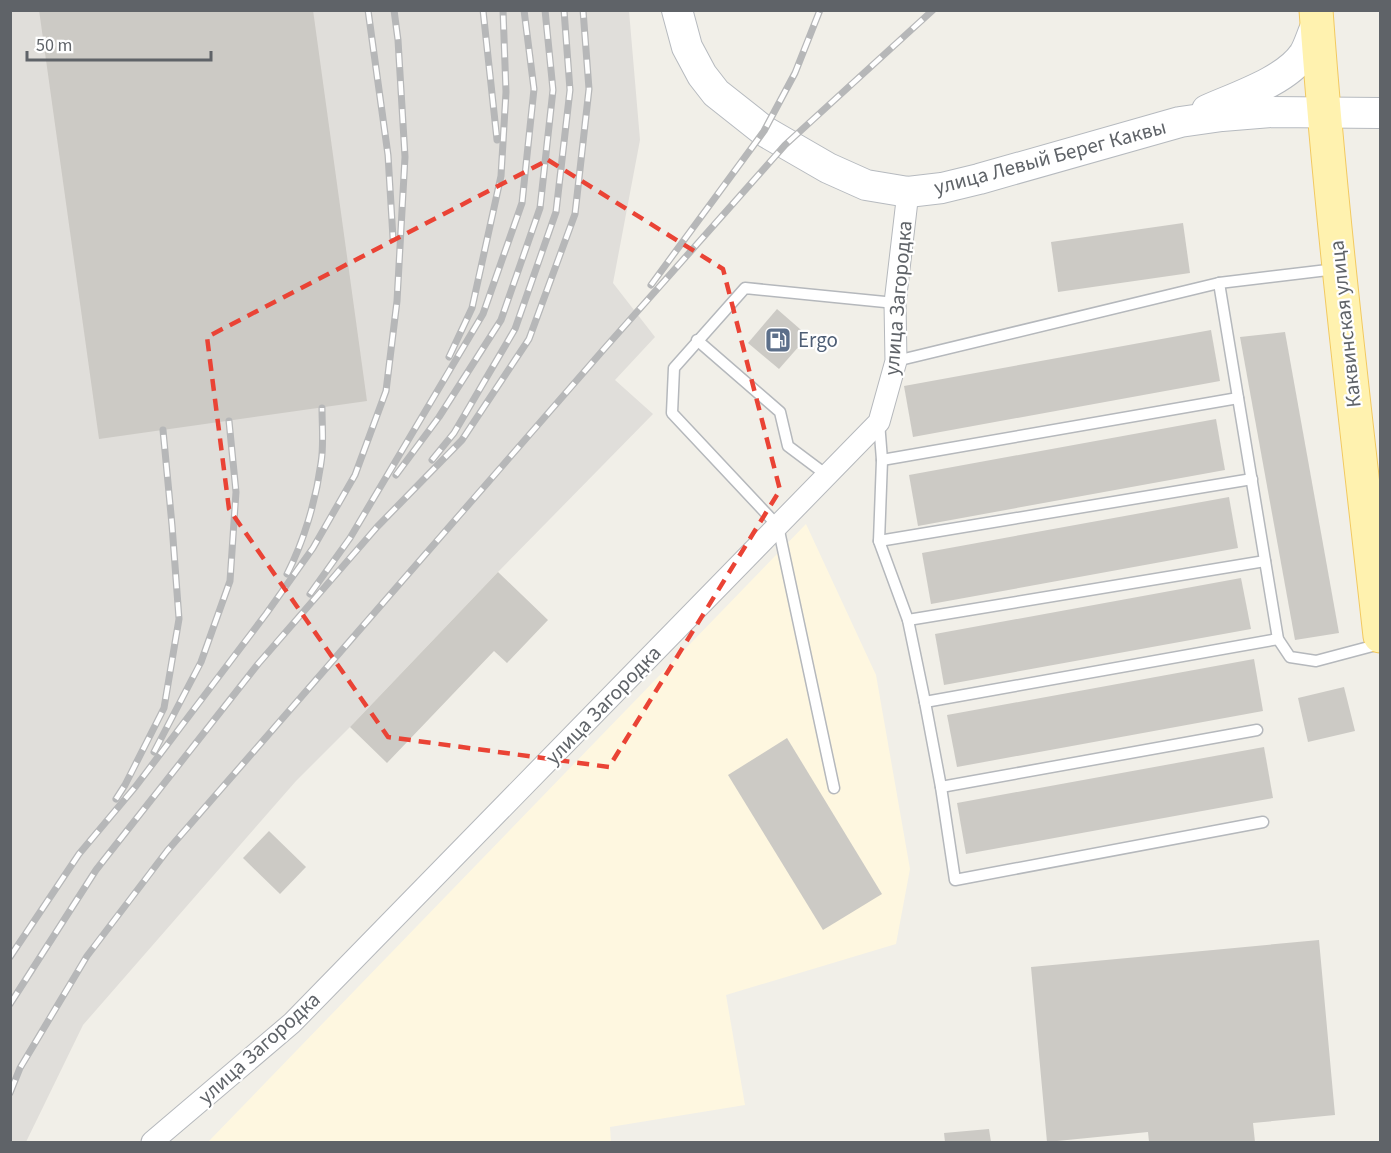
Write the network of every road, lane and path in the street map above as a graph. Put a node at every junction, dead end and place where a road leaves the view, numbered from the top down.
1 (677, 10) edge
2 (1316, 17) edge
3 (1323, 113) junction
4 (1380, 113) edge
5 (1180, 122) junction
6 (908, 192) junction
7 (1339, 269) junction
8 (1219, 283) junction
9 (895, 303) junction
10 (697, 340) junction
11 (896, 361) junction
12 (1238, 398) junction
13 (879, 422) junction
14 (882, 460) junction
15 (828, 476) junction
16 (1252, 479) junction
17 (778, 526) junction
18 (879, 541) junction
19 (1265, 561) junction
20 (908, 620) junction
21 (1380, 636) edge
22 (1278, 639) junction
23 (1380, 644) edge
24 (926, 702) junction
25 (1257, 730) dead end
26 (941, 787) junction
27 (834, 788) dead end
28 (1263, 822) dead end
29 (152, 1143) edge

1 - 6 main road, улица Левый Берег Каквы
2 - 3 main road, Каквинская улица
2 - 5 main road
3 - 4 main road, улица Левый Берег Каквы
3 - 5 main road, улица Левый Берег Каквы
3 - 7 main road, Каквинская улица
5 - 6 main road, улица Левый Берег Каквы
6 - 9 street, улица Загородка
7 - 8 lane
7 - 21 main road, Каквинская улица
8 - 11 lane
8 - 12 lane
9 - 10 lane
9 - 11 street, улица Загородка
10 - 15 lane
10 - 17 lane
11 - 13 street, улица Загородка
12 - 14 lane
12 - 16 lane
13 - 14 lane
13 - 15 street, улица Загородка
14 - 18 lane
15 - 17 street, улица Загородка
16 - 18 lane
16 - 19 lane
17 - 27 lane
17 - 29 street, улица Загородка
18 - 20 lane
19 - 20 lane
19 - 22 lane
20 - 24 lane
22 - 23 lane
22 - 24 lane
24 - 26 lane
25 - 26 lane
26 - 28 lane

